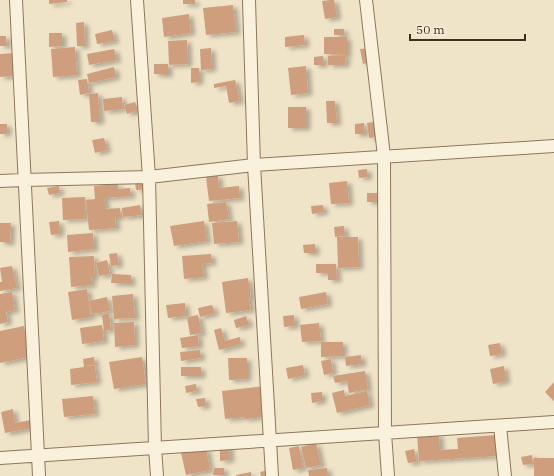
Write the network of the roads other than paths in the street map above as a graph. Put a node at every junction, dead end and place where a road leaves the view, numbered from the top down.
1 (16, 0) edge
2 (137, 0) edge
3 (249, 0) edge
4 (366, 0) edge
5 (554, 146) edge
6 (384, 156) junction
7 (254, 165) junction
8 (149, 177) junction
9 (24, 180) junction
10 (0, 182) edge
11 (554, 422) edge
12 (500, 426) junction
13 (385, 433) junction
14 (270, 440) junction
15 (155, 448) junction
16 (38, 456) junction
17 (0, 458) edge
18 (39, 476) edge
19 (157, 476) edge
20 (272, 476) edge
21 (388, 476) edge
22 (505, 476) edge

1 - 9 street
2 - 8 street
3 - 7 street
4 - 6 street
5 - 6 street
6 - 7 street
6 - 13 street
7 - 8 street
7 - 14 street
8 - 9 street
8 - 15 street
9 - 10 street
9 - 16 street
11 - 12 street
12 - 13 street
12 - 22 street
13 - 14 street
13 - 21 street
14 - 15 street
14 - 20 street
15 - 16 street
15 - 19 street
16 - 17 street
16 - 18 street

